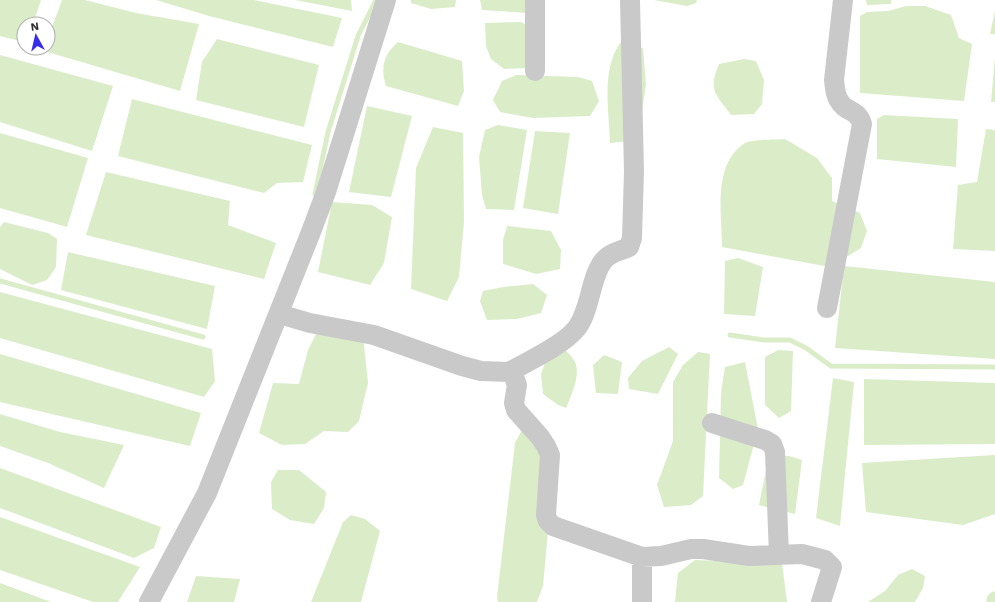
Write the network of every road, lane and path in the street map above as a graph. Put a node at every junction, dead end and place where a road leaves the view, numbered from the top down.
1 (386, 0) edge
2 (535, 0) edge
3 (630, 0) edge
4 (843, 0) edge
5 (535, 71) dead end
6 (827, 308) dead end
7 (279, 314) junction
8 (509, 372) junction
9 (712, 423) dead end
10 (779, 555) junction
11 (642, 557) junction
12 (149, 602) edge
13 (642, 602) edge
14 (821, 602) edge

1 - 7 street
2 - 5 street
3 - 8 street
4 - 6 street
7 - 8 street
7 - 12 street
8 - 11 street
9 - 10 street
10 - 11 street
10 - 14 street
11 - 13 street

